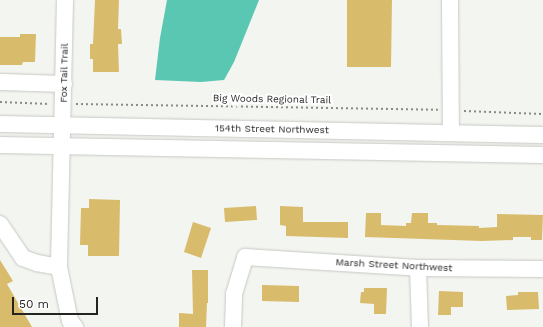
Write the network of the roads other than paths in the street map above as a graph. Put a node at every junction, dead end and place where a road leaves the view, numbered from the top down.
1 (65, 0) edge
2 (450, 0) edge
3 (0, 82) edge
4 (64, 84) junction
5 (0, 124) edge
6 (63, 125) junction
7 (451, 132) junction
8 (543, 135) edge
9 (0, 145) edge
10 (62, 145) junction
11 (543, 155) edge
12 (0, 224) edge
13 (59, 267) junction
14 (418, 268) junction
15 (543, 269) edge
16 (76, 327) edge
17 (233, 327) edge
18 (420, 327) edge

1 - 4 street, Fox Tail Trail
2 - 7 street
3 - 4 street
4 - 6 street, Fox Tail Trail
5 - 6 street, 154th Street Northwest
6 - 7 street, 154th Street Northwest
6 - 10 street, Fox Tail Trail
7 - 8 street, 154th Street Northwest
9 - 10 street, 154th Street Northwest
10 - 11 street, 154th Street Northwest
10 - 13 street, Fox Tail Trail
12 - 13 street
13 - 16 street, Fox Tail Trail
14 - 15 street, Marsh Street Northwest
14 - 17 street, Marsh Street Northwest
14 - 18 street

